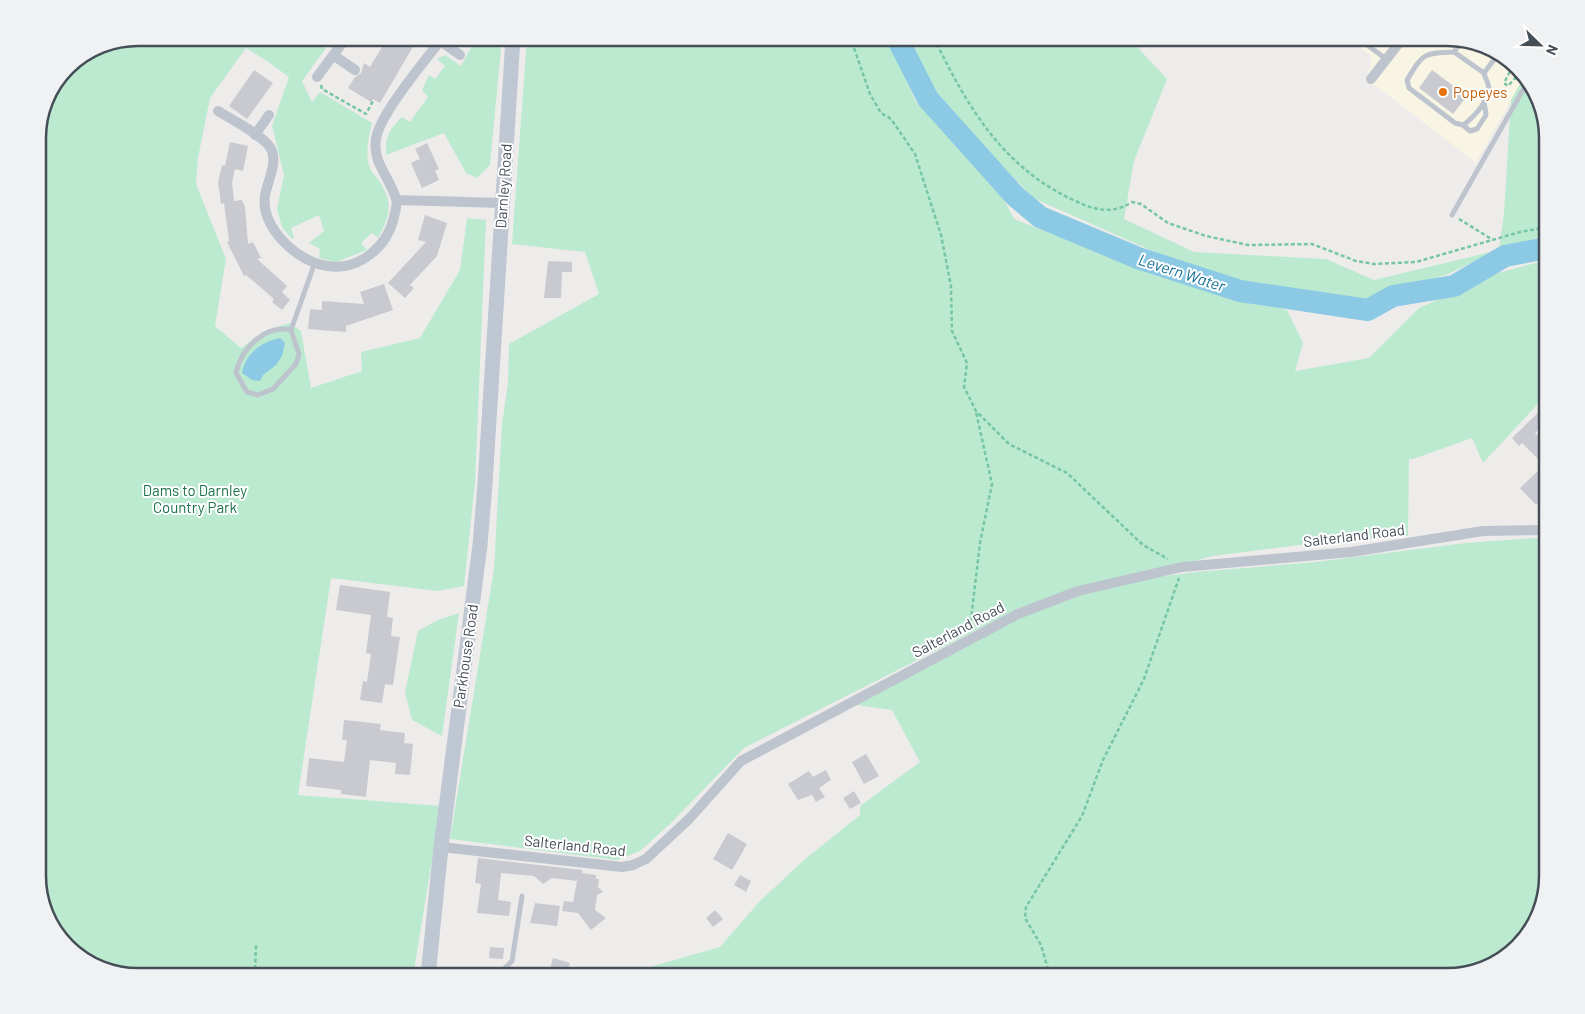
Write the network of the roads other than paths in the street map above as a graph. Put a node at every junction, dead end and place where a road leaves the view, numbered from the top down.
1 (340, 46) edge
2 (433, 46) edge
3 (448, 46) edge
4 (512, 46) edge
5 (1369, 46) edge
6 (1397, 46) edge
7 (1458, 47) edge
8 (1454, 52) junction
9 (333, 55) junction
10 (460, 55) dead end
11 (1387, 59) junction
12 (1493, 60) edge
13 (355, 70) dead end
14 (1484, 73) junction
15 (317, 77) road end
16 (1371, 79) dead end
17 (1524, 88) edge
18 (1484, 101) junction
19 (218, 111) dead end
20 (269, 115) dead end
21 (1463, 125) junction
22 (255, 135) junction
23 (397, 200) junction
24 (502, 203) junction
25 (1452, 215) road end
26 (314, 265) junction
27 (292, 330) junction
28 (494, 334) joint
29 (1539, 530) edge
30 (441, 847) junction
31 (522, 896) dead end
32 (429, 968) edge
33 (505, 968) edge

1 - 9 street
2 - 23 street
3 - 10 street
4 - 24 main road, Darnley Road
5 - 11 lane
6 - 11 street
7 - 8 lane
8 - 14 lane
8 - 21 lane
9 - 13 street
9 - 15 street
11 - 16 street
12 - 14 lane
14 - 18 lane
17 - 25 lane
18 - 21 lane
18 - 21 lane
19 - 22 street
20 - 22 street
22 - 26 street
23 - 24 street
23 - 26 street
24 - 28 main road, Darnley Road
26 - 27 lane
27 - 27 lane
28 - 30 main road, Parkhouse Road
29 - 30 street, Salterland Road
30 - 32 main road, Parkhouse Road
31 - 33 lane

